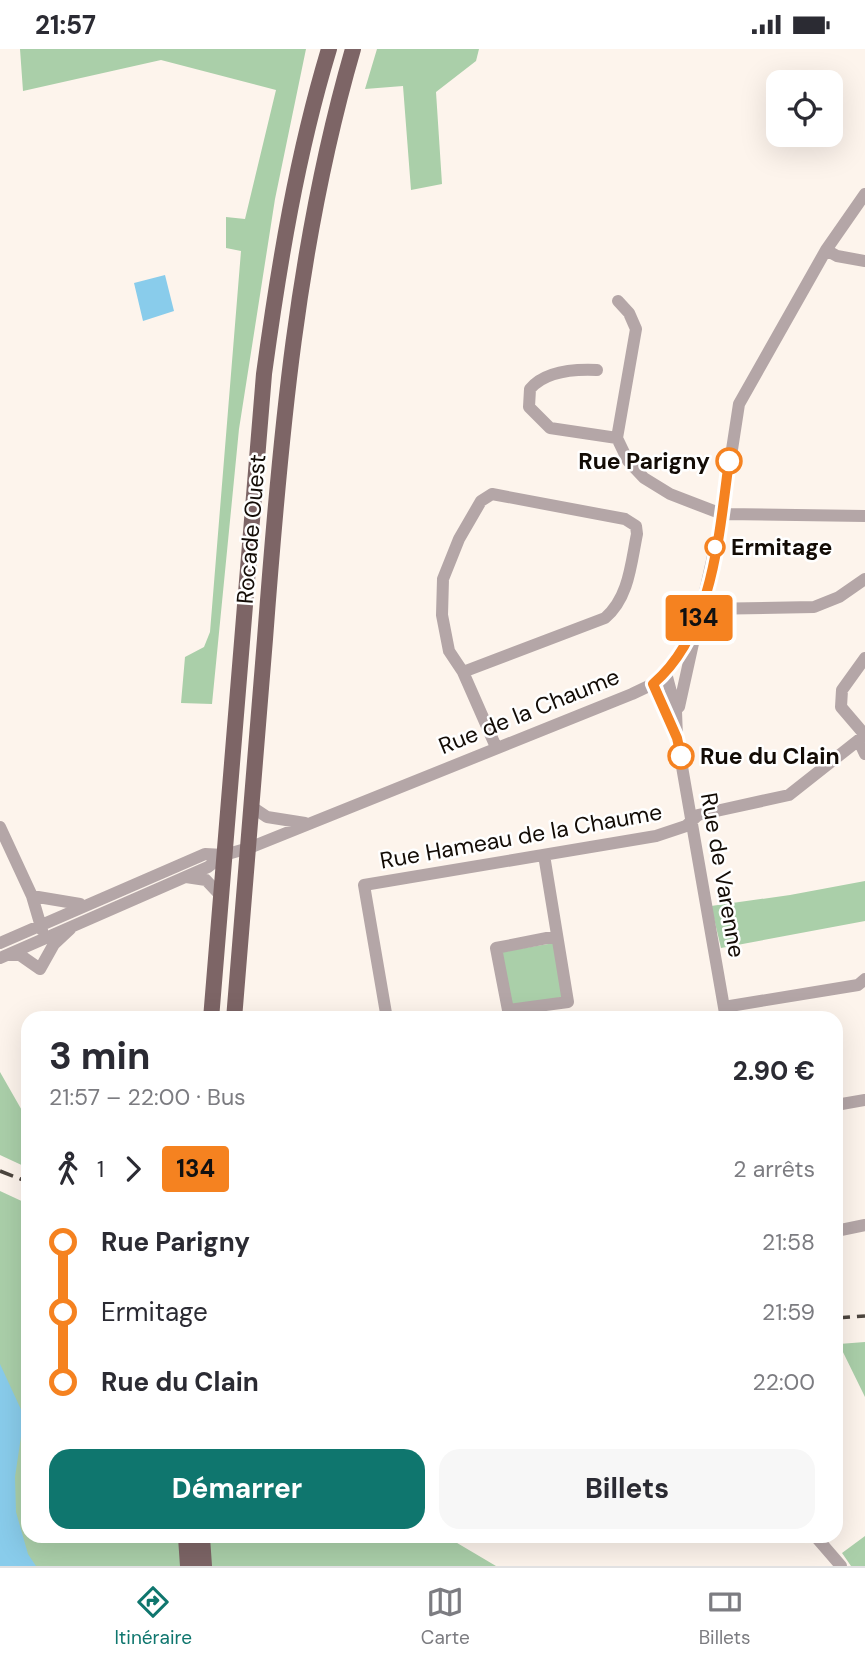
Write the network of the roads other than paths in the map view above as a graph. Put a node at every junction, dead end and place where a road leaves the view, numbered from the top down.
1 (329, 49) edge
2 (353, 49) edge
3 (865, 194) edge
4 (826, 250) junction
5 (865, 261) edge
6 (618, 301) dead end
7 (597, 370) dead end
8 (617, 438) junction
9 (722, 513) junction
10 (865, 516) edge
11 (865, 579) edge
12 (700, 615) junction
13 (865, 658) edge
14 (463, 672) junction
15 (666, 673) junction
16 (653, 684) junction
17 (863, 737) edge
18 (677, 738) junction
19 (496, 747) junction
20 (865, 754) edge
21 (252, 807) junction
22 (693, 820) junction
23 (305, 823) junction
24 (0, 827) edge
25 (249, 848) junction
26 (224, 855) junction
27 (544, 855) junction
28 (186, 876) junction
29 (32, 896) junction
30 (221, 896) junction
31 (83, 905) junction
32 (78, 921) junction
33 (42, 923) junction
34 (557, 936) junction
35 (41, 938) junction
36 (2, 952) edge
37 (865, 979) edge
38 (212, 1011) edge
39 (235, 1011) edge
40 (386, 1011) edge
41 (725, 1011) edge
42 (734, 1011) edge
43 (865, 1100) edge
44 (843, 1104) edge
45 (865, 1226) edge
46 (843, 1230) edge
47 (186, 1543) edge
48 (202, 1543) edge
49 (821, 1543) edge
50 (188, 1566) edge
51 (204, 1566) edge
52 (841, 1566) edge

1 - 26 main road, Rocade Ouest
2 - 21 main road, Rocade Ouest
3 - 4 street, Rue de la Chaume
4 - 5 street
4 - 9 street, Rue de la Chaume
6 - 8 street
7 - 8 street
8 - 9 street
9 - 10 street
9 - 12 street, Rue de la Chaume
11 - 12 street
12 - 15 street, Rue de la Chaume
12 - 18 street, Rue de Varenne
13 - 17 street
14 - 14 street
14 - 19 street
15 - 16 street, Rue de la Chaume
15 - 18 street, Rue de Varenne
16 - 18 street, Rue de Varenne
16 - 19 street, Rue de la Chaume
17 - 20 street
17 - 22 street
18 - 22 street, Rue de Varenne
19 - 23 street, Rue de la Chaume
21 - 23 street
21 - 25 main road, Rocade Ouest
22 - 27 street, Rue Hameau de la Chaume
22 - 41 street, Rue de Varenne
23 - 25 street, Rue de la Chaume
24 - 29 street
25 - 26 street, Rue de la Chaume
25 - 39 main road, Rocade Ouest
26 - 28 street
26 - 30 main road, Rocade Ouest
26 - 31 street
27 - 34 street
27 - 40 street, Rue Hameau de la Chaume
28 - 30 street
28 - 32 street
29 - 31 street
29 - 33 street
30 - 38 main road, Rocade Ouest
31 - 33 street
32 - 35 street
32 - 36 street
33 - 35 street
33 - 36 street
34 - 34 street
35 - 36 street
37 - 42 street
43 - 44 street
45 - 46 street
47 - 50 main road
48 - 51 main road
49 - 52 street

